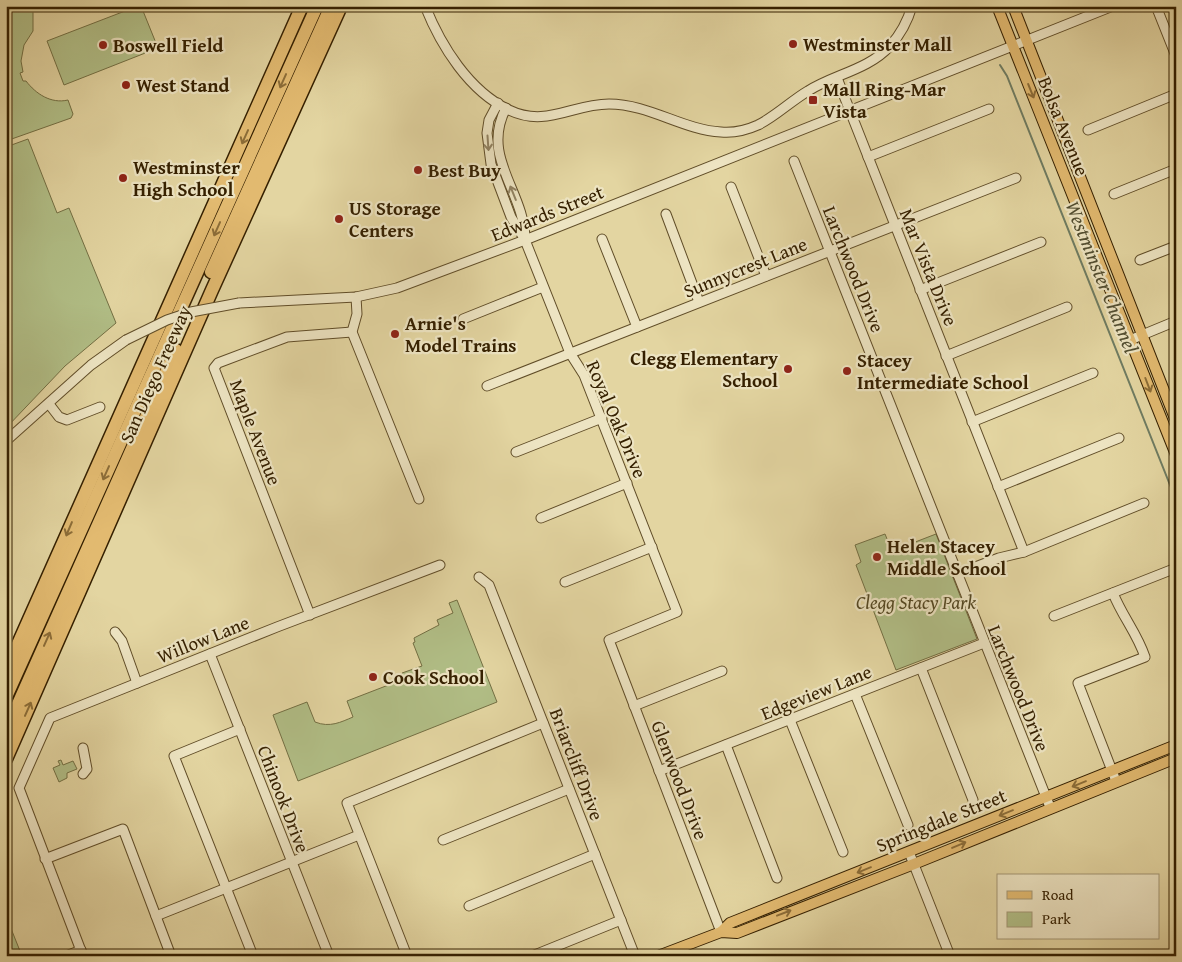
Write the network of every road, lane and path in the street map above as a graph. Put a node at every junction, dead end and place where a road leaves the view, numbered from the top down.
1 (302, 6) edge
2 (425, 6) edge
3 (912, 6) edge
4 (997, 6) edge
5 (1013, 6) edge
6 (1113, 6) edge
7 (1156, 6) edge
8 (331, 8) edge
9 (1026, 41) junction
10 (1013, 46) junction
11 (314, 55) junction
12 (1176, 56) edge
13 (837, 78) junction
14 (1176, 94) edge
15 (502, 106) junction
16 (989, 109) dead end
17 (849, 110) junction
18 (1088, 130) dead end
19 (868, 156) junction
20 (794, 162) dead end
21 (1176, 170) edge
22 (1016, 178) dead end
23 (731, 187) dead end
24 (1114, 194) dead end
25 (666, 214) dead end
26 (895, 225) junction
27 (602, 239) dead end
28 (525, 240) junction
29 (1041, 242) dead end
30 (1176, 246) edge
31 (829, 251) junction
32 (1140, 260) dead end
33 (766, 276) junction
34 (543, 287) junction
35 (920, 290) junction
36 (356, 297) junction
37 (699, 302) junction
38 (1067, 308) dead end
39 (463, 319) dead end
40 (1176, 321) edge
41 (636, 327) junction
42 (352, 332) junction
43 (1142, 335) junction
44 (1130, 340) junction
45 (570, 354) junction
46 (946, 356) junction
47 (1093, 373) dead end
48 (487, 386) dead end
49 (49, 404) junction
50 (100, 407) dead end
51 (602, 418) junction
52 (1176, 421) edge
53 (972, 422) junction
54 (1118, 438) dead end
55 (6, 441) edge
56 (516, 452) dead end
57 (1176, 455) edge
58 (627, 483) junction
59 (998, 487) junction
60 (419, 499) dead end
61 (1144, 503) dead end
62 (541, 518) dead end
63 (652, 547) junction
64 (1024, 552) junction
65 (440, 565) dead end
66 (1176, 568) edge
67 (957, 574) junction
68 (479, 577) dead end
69 (565, 582) dead end
70 (1113, 593) junction
71 (310, 615) junction
72 (1054, 616) dead end
73 (115, 632) dead end
74 (608, 640) joint
75 (984, 643) junction
76 (210, 654) junction
77 (921, 668) junction
78 (6, 671) edge
79 (722, 671) dead end
80 (137, 683) junction
81 (855, 694) junction
82 (6, 697) edge
83 (634, 706) junction
84 (790, 720) junction
85 (544, 723) junction
86 (240, 730) junction
87 (6, 731) edge
88 (726, 745) junction
89 (1176, 745) edge
90 (83, 748) dead end
91 (1176, 758) edge
92 (6, 759) edge
93 (659, 771) junction
94 (1112, 771) junction
95 (83, 774) dead end
96 (1116, 781) junction
97 (569, 789) junction
98 (1045, 797) junction
99 (973, 800) dead end
100 (1050, 807) junction
101 (908, 825) dead end
102 (359, 835) junction
103 (443, 840) dead end
104 (843, 852) dead end
105 (909, 852) junction
106 (595, 854) junction
107 (45, 859) junction
108 (291, 862) junction
109 (914, 864) junction
110 (777, 878) dead end
111 (226, 889) junction
112 (469, 906) dead end
113 (753, 914) junction
114 (156, 916) junction
115 (620, 920) junction
116 (750, 927) junction
117 (721, 932) junction
118 (82, 953) edge
119 (66, 956) edge
120 (171, 956) edge
121 (253, 956) edge
122 (329, 956) edge
123 (407, 956) edge
124 (532, 956) edge
125 (635, 956) edge
126 (658, 956) edge
127 (950, 956) edge

1 -> 78 highway, San Diego Freeway
2 - 15 street
3 - 13 street
4 - 10 main road, Bolsa Avenue
5 - 9 main road, Bolsa Avenue
6 - 9 street, Edwards Street
7 - 12 street
8 - 11 highway, San Diego Freeway
8 -> 82 highway
9 - 10 street, Edwards Street
9 - 43 main road, Bolsa Avenue
10 - 17 street, Edwards Street
10 -> 44 main road, Bolsa Avenue
87 -> 11 highway
92 -> 11 highway, San Diego Freeway
13 - 15 street
13 - 17 street, Mar Vista Drive
14 - 18 street
15 - 28 street, Royal Oak Drive
16 - 19 street
17 - 19 street, Mar Vista Drive
17 - 28 street, Edwards Street
19 - 26 street, Mar Vista Drive
20 - 31 street, Larchwood Drive
21 - 24 street
22 - 26 street, Sunnycrest Lane
23 - 33 street
25 - 37 street
26 - 31 street, Sunnycrest Lane
26 - 35 street, Mar Vista Drive
27 - 41 street
28 - 34 street, Royal Oak Drive
28 - 36 street, Edwards Street
29 - 35 street
30 - 32 street
31 - 33 street, Sunnycrest Lane
31 - 67 street, Larchwood Drive
33 - 37 street, Sunnycrest Lane
34 - 39 street
34 - 45 street, Royal Oak Drive
35 - 46 street, Mar Vista Drive
36 - 42 street
36 - 49 street, Edwards Street, bridge
37 - 41 street, Sunnycrest Lane
38 - 46 street
40 - 43 street
41 - 45 street, Sunnycrest Lane
42 - 60 street
42 - 71 street, Maple Avenue
43 - 44 street
43 - 52 main road, Bolsa Avenue
44 -> 57 main road, Bolsa Avenue
45 - 48 street, Sunnycrest Lane
45 - 51 street, Royal Oak Drive
46 - 53 street, Mar Vista Drive
47 - 53 street
49 - 50 street
49 - 55 street, Edwards Street
51 - 56 street
51 - 58 street, Royal Oak Drive
53 - 59 street, Mar Vista Drive
54 - 59 street
58 - 62 street
58 - 63 street, Royal Oak Drive
59 - 64 street, Mar Vista Drive
61 - 64 street
63 - 69 street
63 - 74 street, Royal Oak Drive
64 - 67 street
65 - 71 street, Willow Lane
66 - 70 street
67 - 75 street, Larchwood Drive
68 - 85 street, Briarcliff Drive
70 - 72 street
70 - 94 street
71 - 76 street, Willow Lane
73 - 80 street
74 - 83 street, Glenwood Drive
75 - 77 street, Edgeview Lane
75 - 98 street, Larchwood Drive
76 - 80 street, Willow Lane
76 - 86 street, Chinook Drive
77 - 81 street, Edgeview Lane
77 - 99 street
79 - 83 street
80 - 107 street, Willow Lane
81 - 84 street, Edgeview Lane
81 - 101 street
83 - 93 street, Glenwood Drive
84 - 88 street, Edgeview Lane
84 - 104 street
85 - 97 street, Briarcliff Drive
85 - 102 street
86 - 108 street, Chinook Drive
86 - 111 street
88 - 93 street, Edgeview Lane
88 - 110 street
89 - 94 main road, Springdale Street
90 - 95 street
91 - 96 main road, Springdale Street
93 - 117 street, Glenwood Drive
94 - 96 street
94 -> 98 main road, Springdale Street
96 - 100 main road, Springdale Street
97 - 103 street
97 - 106 street, Briarcliff Drive
98 - 100 street, Larchwood Drive
98 -> 105 main road, Springdale Street
109 -> 100 main road, Springdale Street
102 - 108 street
102 - 123 street
105 - 109 street
105 -> 113 main road, Springdale Street
106 - 112 street
106 - 115 street, Briarcliff Drive
107 - 114 street
107 - 118 street
108 - 111 street
108 - 122 street, Chinook Drive
116 -> 109 main road, Springdale Street
109 - 127 street
111 - 114 street
111 - 121 street
113 - 116 main road
113 - 117 main road, Springdale Street
114 - 120 street
115 - 124 street
115 - 125 street, Briarcliff Drive
116 - 117 main road, Springdale Street
117 - 126 main road, Springdale Street
118 - 119 street

